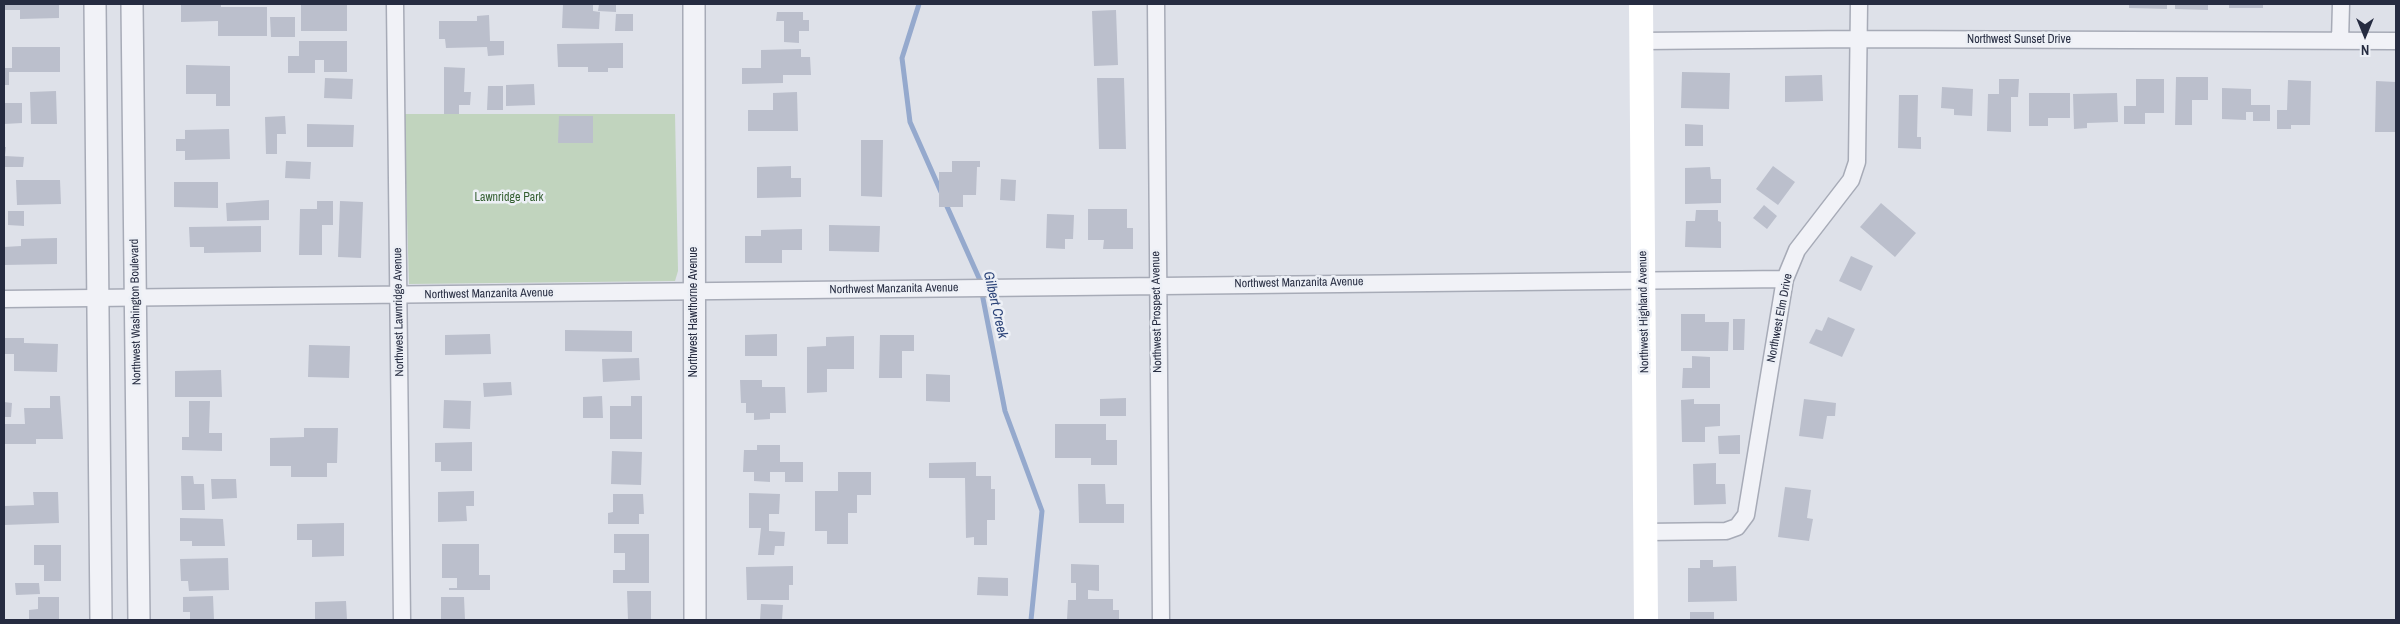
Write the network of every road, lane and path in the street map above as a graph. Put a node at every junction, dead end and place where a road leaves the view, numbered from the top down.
1 (95, 4) edge
2 (132, 4) edge
3 (396, 4) edge
4 (694, 4) edge
5 (1156, 4) edge
6 (1641, 4) edge
7 (1859, 4) edge
8 (2341, 4) edge
9 (1858, 39) junction
10 (1641, 41) junction
11 (2340, 41) junction
12 (2396, 41) edge
13 (1785, 279) junction
14 (1644, 280) junction
15 (1157, 284) junction
16 (694, 292) junction
17 (400, 295) junction
18 (135, 298) junction
19 (4, 299) edge
20 (97, 299) junction
21 (1646, 532) junction
22 (101, 620) edge
23 (140, 620) edge
24 (402, 620) edge
25 (695, 620) edge
26 (1161, 620) edge
27 (1646, 620) edge

1 - 20 street
2 - 18 street, Northwest Washington Boulevard
3 - 17 street, Northwest Lawnridge Avenue
4 - 16 street, Northwest Hawthorne Avenue
5 - 15 street, Northwest Prospect Avenue
6 - 10 main road, Northwest Highland Avenue
7 - 9 street, Northwest Elm Drive
8 - 11 street
9 - 10 street, Northwest Sunset Drive
9 - 11 street, Northwest Sunset Drive
9 - 13 street, Northwest Elm Drive
10 - 14 main road, Northwest Highland Avenue
11 - 12 street, Northwest Sunset Drive
13 - 14 street, Northwest Manzanita Avenue
13 - 21 street, Northwest Elm Drive
14 - 15 street, Northwest Manzanita Avenue
14 - 21 main road, Northwest Highland Avenue
15 - 16 street, Northwest Manzanita Avenue
15 - 26 street, Northwest Prospect Avenue
16 - 17 street, Northwest Manzanita Avenue
16 - 25 street, Northwest Hawthorne Avenue
17 - 18 street, Northwest Manzanita Avenue
17 - 24 street, Northwest Lawnridge Avenue
18 - 20 street, Northwest Manzanita Avenue
18 - 23 street, Northwest Washington Boulevard
19 - 20 street, Northwest Manzanita Avenue
20 - 22 street
21 - 27 main road, Northwest Highland Avenue

